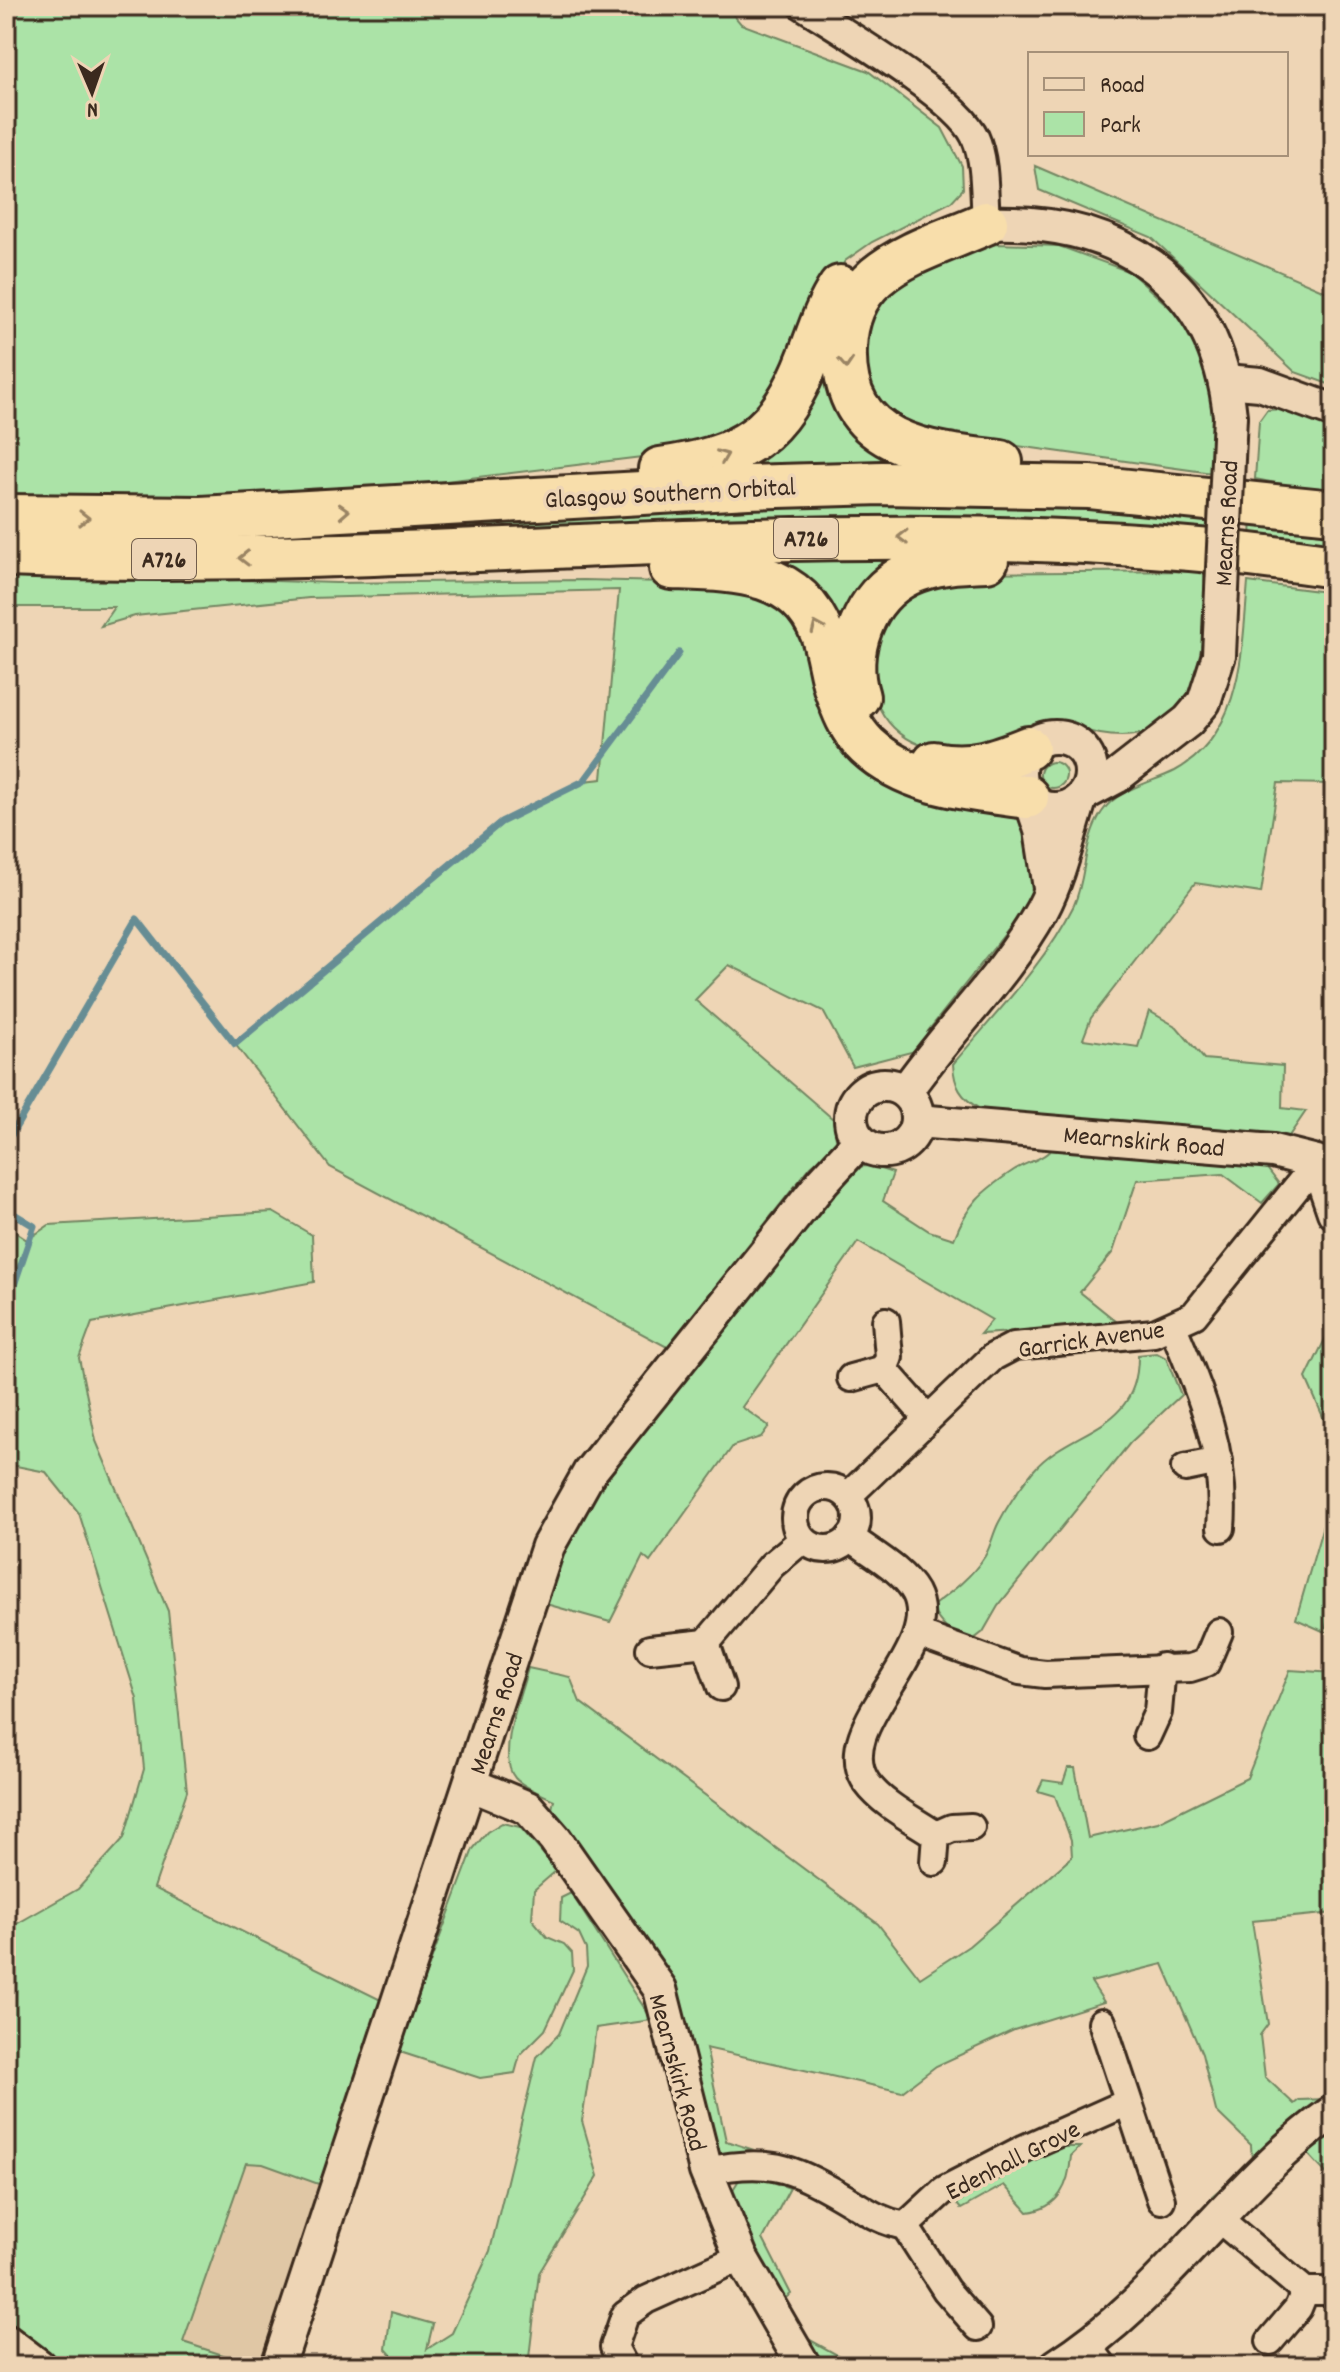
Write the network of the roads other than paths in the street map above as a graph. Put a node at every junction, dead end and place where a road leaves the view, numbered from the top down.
1 (803, 6) edge
2 (986, 223) junction
3 (1226, 381) junction
4 (1334, 411) edge
5 (1291, 506) junction
6 (398, 508) junction
7 (1334, 512) edge
8 (6, 516) edge
9 (6, 555) edge
10 (322, 557) junction
11 (1288, 559) junction
12 (1334, 566) edge
13 (1079, 746) junction
14 (1028, 748) junction
15 (1148, 749) junction
16 (1083, 797) junction
17 (1029, 799) junction
18 (1050, 891) junction
19 (911, 1106) junction
20 (860, 1141) junction
21 (1326, 1163) edge
22 (1334, 1212) edge
23 (886, 1321) dead end
24 (1173, 1327) junction
25 (884, 1369) junction
26 (851, 1378) dead end
27 (928, 1419) junction
28 (1219, 1461) junction
29 (1185, 1468) dead end
30 (848, 1496) junction
31 (1221, 1528) dead end
32 (850, 1537) junction
33 (803, 1539) junction
34 (1219, 1632) dead end
35 (918, 1634) junction
36 (706, 1643) junction
37 (650, 1649) dead end
38 (1162, 1667) junction
39 (721, 1687) dead end
40 (1147, 1736) dead end
41 (472, 1785) junction
42 (971, 1827) dead end
43 (936, 1835) junction
44 (934, 1862) dead end
45 (1102, 2022) dead end
46 (1126, 2103) junction
47 (1334, 2111) edge
48 (706, 2171) junction
49 (1161, 2200) dead end
50 (1219, 2219) junction
51 (905, 2226) junction
52 (741, 2257) junction
53 (1305, 2291) junction
54 (1334, 2291) edge
55 (978, 2327) dead end
56 (6, 2341) edge
57 (1270, 2341) dead end
58 (1095, 2355) edge
59 (39, 2366) edge
60 (278, 2366) edge
61 (624, 2366) edge
62 (804, 2366) edge
63 (1056, 2366) edge

1 - 2 street
2 - 3 street, Mearns Road
2 -> 5 highway
6 -> 2 highway
3 - 4 street
3 - 15 street, Mearns Road, bridge
5 - 6 highway, Glasgow Southern Orbital / A726
5 - 7 highway, Glasgow Southern Orbital / A726
8 -> 6 highway, Glasgow Southern Orbital / A726
10 -> 9 highway, Glasgow Southern Orbital / A726
11 -> 10 highway, Glasgow Southern Orbital / A726
17 -> 10 highway
11 - 12 highway, Glasgow Southern Orbital / A726
11 - 14 highway
13 - 14 street
13 - 15 street
13 - 16 street
14 - 17 street
15 - 16 street, Mearns Road
16 - 17 street
16 - 18 street
17 - 18 street
18 - 19 street
19 - 20 street
19 - 20 street
19 - 21 street, Mearnskirk Road
20 - 41 street, Mearns Road
21 - 22 street
21 - 24 street, Garrick Avenue
23 - 25 street
24 - 27 street, Garrick Avenue
24 - 28 street
25 - 26 street
25 - 27 street
27 - 30 street, Garrick Avenue
28 - 29 street
28 - 31 street
30 - 32 street
30 - 33 street
32 - 33 street
32 - 35 street
33 - 36 street
34 - 38 street
35 - 38 street
35 - 43 street
36 - 37 street
36 - 39 street
38 - 40 street
41 - 48 street, Mearnskirk Road
41 - 60 street, Mearns Road
42 - 43 street
43 - 44 street
45 - 46 street
46 - 49 street
46 - 51 street, Edenhall Grove
47 - 50 street
48 - 51 street
48 - 52 street, Mearnskirk Road
50 - 53 street
50 - 58 street
51 - 55 street
52 - 61 street
52 - 62 street, Mearnskirk Road
53 - 54 street
53 - 57 street
56 - 59 street
58 - 63 street

